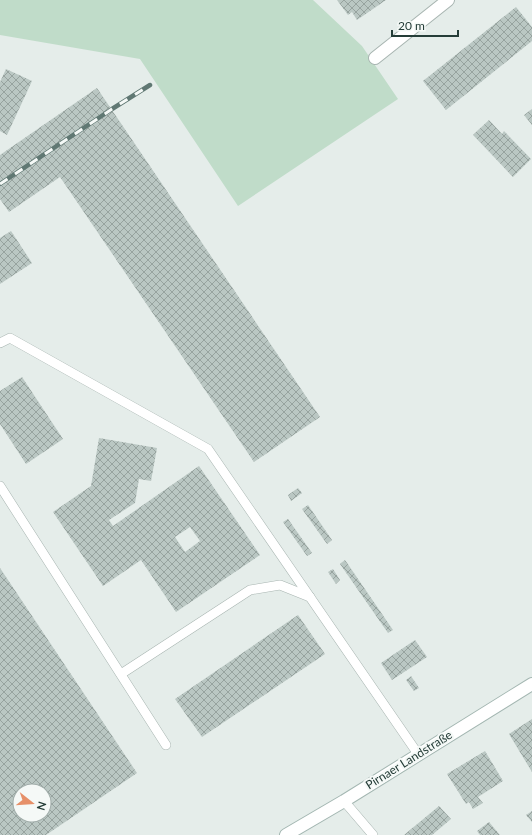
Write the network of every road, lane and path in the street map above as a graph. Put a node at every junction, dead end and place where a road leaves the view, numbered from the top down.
1 (448, 0) edge
2 (375, 58) dead end
3 (0, 343) edge
4 (0, 486) edge
5 (310, 597) junction
6 (120, 674) junction
7 (532, 684) edge
8 (166, 745) dead end
9 (418, 754) junction
10 (344, 801) junction
11 (286, 835) edge
12 (373, 835) edge

1 - 2 street
3 - 5 lane
4 - 6 lane
5 - 6 lane
5 - 9 lane
6 - 8 lane
7 - 9 street, Pirnaer Landstraße
9 - 10 street, Pirnaer Landstraße
10 - 11 street, Pirnaer Landstraße
10 - 12 lane

